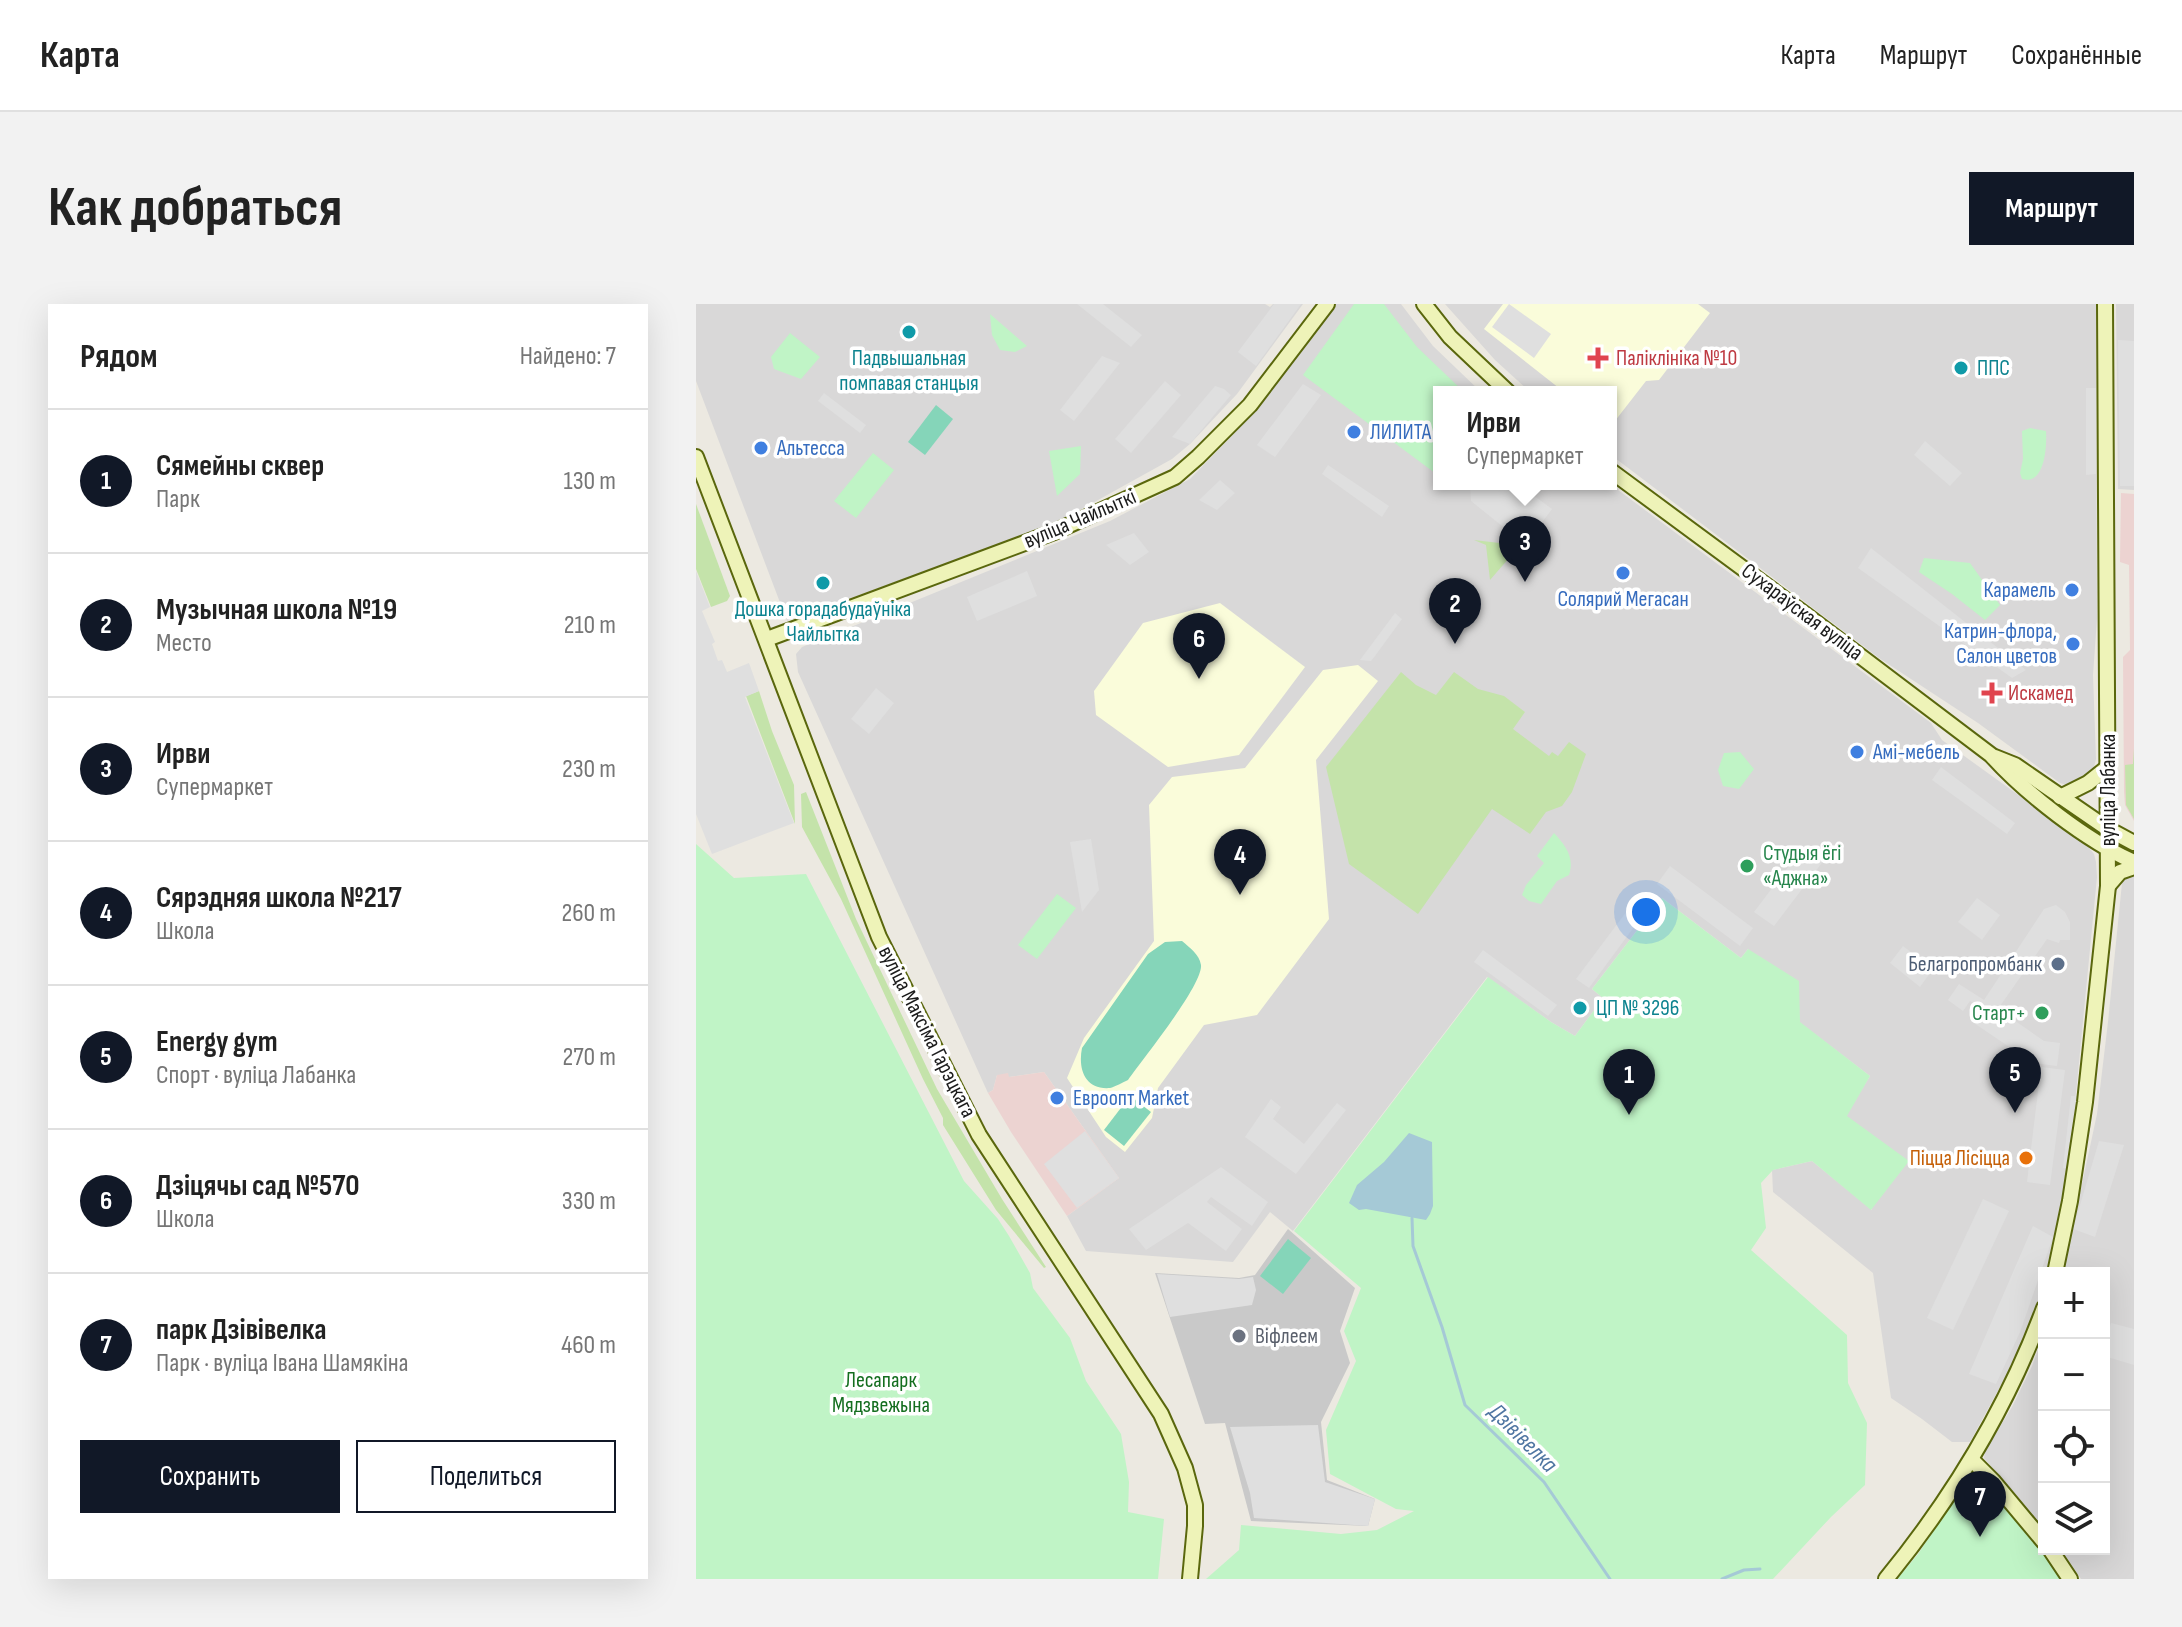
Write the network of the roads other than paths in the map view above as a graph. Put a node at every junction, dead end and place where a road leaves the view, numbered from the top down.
1 (1327, 304) edge
2 (1424, 304) edge
3 (2105, 304) edge
4 (1502, 386) edge
5 (696, 457) edge
6 (1617, 475) edge
7 (767, 639) junction
8 (1991, 755) junction
9 (2108, 767) junction
10 (2060, 797) junction
11 (2108, 829) junction
12 (2134, 843) edge
13 (2108, 850) junction
14 (2134, 864) edge
15 (2108, 886) junction
16 (2056, 1267) edge
17 (2038, 1324) edge
18 (1972, 1460) junction
19 (2038, 1535) edge
20 (2054, 1555) edge
21 (1190, 1579) edge
22 (1886, 1579) edge
23 (2070, 1579) edge

1 - 7 main road, вуліца Чайлыткі
2 - 4 main road
3 - 9 main road, вуліца Лабанка
5 - 7 main road, вуліца Максіма Гарэцкага
6 - 8 main road, Сухараўская вуліца
7 - 21 main road, вуліца Максіма Гарэцкага
8 - 10 main road, Сухараўская вуліца
8 - 13 main road, Сухараўская вуліца
9 - 10 main road
9 - 11 main road, вуліца Лабанка
10 - 11 main road, Сухараўская вуліца
11 - 12 main road, Сухараўская вуліца
11 - 13 main road, вуліца Лабанка
13 - 14 main road, Сухараўская вуліца
13 - 15 main road, вуліца Лабанка
14 - 15 main road
15 - 16 main road, вуліца Лабанка
17 - 18 main road
18 - 19 main road
18 - 22 main road
20 - 23 main road

